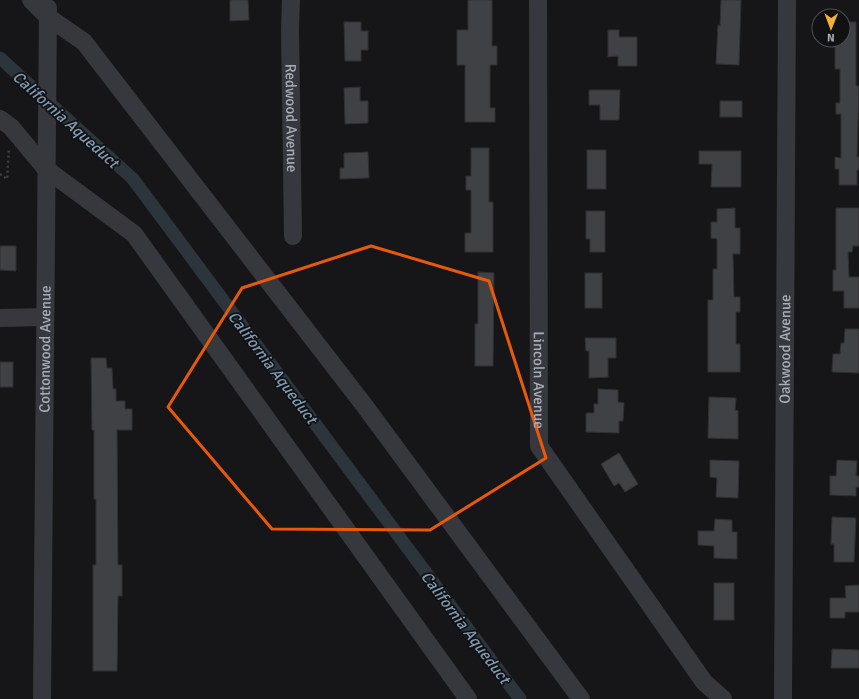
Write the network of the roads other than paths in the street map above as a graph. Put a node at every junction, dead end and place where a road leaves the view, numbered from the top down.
1 (31, 0) edge
2 (291, 0) edge
3 (538, 0) edge
4 (787, 0) edge
5 (48, 8) edge
6 (0, 119) edge
7 (46, 169) junction
8 (293, 236) dead end
9 (45, 317) junction
10 (0, 318) edge
11 (42, 699) edge
12 (468, 699) edge
13 (581, 699) edge
14 (723, 699) edge
15 (783, 699) edge

1 - 5 street
2 - 8 street, Redwood Avenue
3 - 14 street, Lincoln Avenue
4 - 15 street, Oakwood Avenue
5 - 7 street, Cottonwood Avenue
5 - 13 street
6 - 7 street
7 - 9 street, Cottonwood Avenue
7 - 12 street
9 - 10 street
9 - 11 street, Cottonwood Avenue

